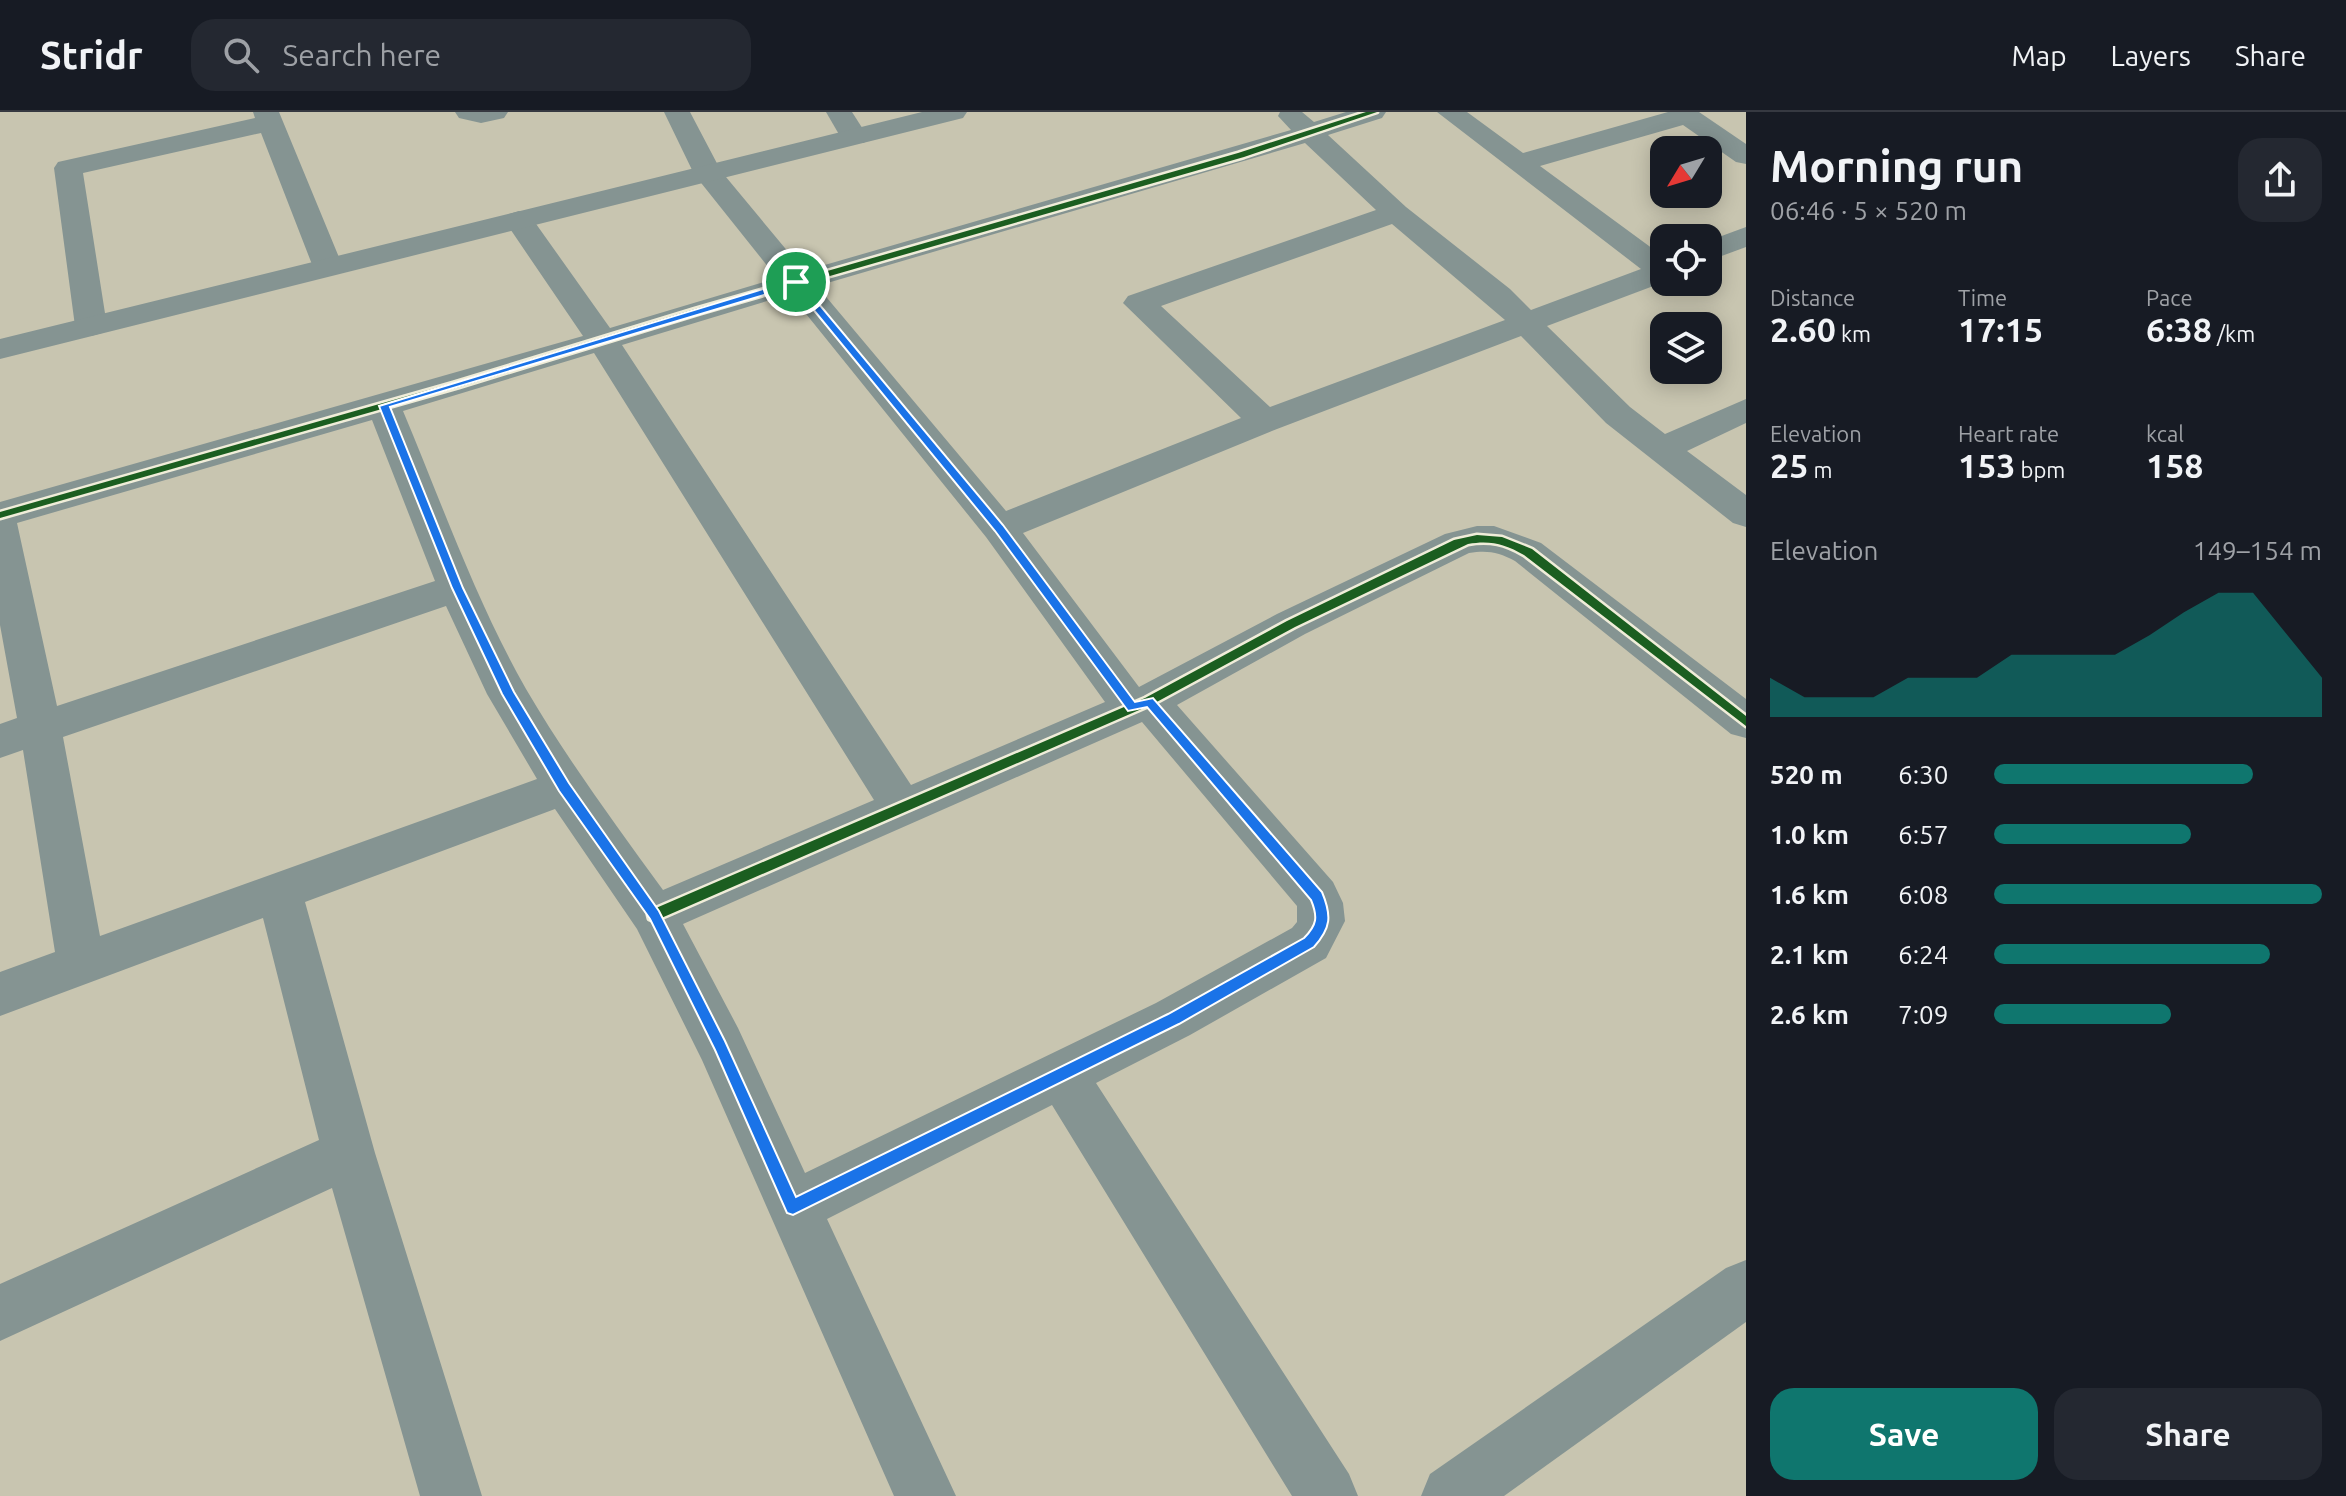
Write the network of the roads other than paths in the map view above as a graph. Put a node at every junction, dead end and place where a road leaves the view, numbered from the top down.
1 (468, 112) edge
2 (495, 112) edge
3 (677, 112) edge
4 (954, 112) edge
5 (1286, 112) edge
6 (1373, 112) edge
7 (1450, 112) edge
8 (1684, 114) edge
9 (268, 118) edge
10 (847, 124) edge
11 (1311, 132) junction
12 (1746, 156) edge
13 (1519, 163) junction
14 (708, 174) junction
15 (1396, 213) junction
16 (519, 220) junction
17 (1746, 236) edge
18 (1722, 246) edge
19 (1650, 261) edge
20 (328, 267) junction
21 (1650, 276) edge
22 (796, 282) junction
23 (1527, 323) junction
24 (91, 326) junction
25 (603, 341) junction
26 (0, 349) edge
27 (384, 406) junction
28 (1746, 410) edge
29 (1265, 421) junction
30 (1662, 449) junction
31 (1746, 514) edge
32 (0, 515) edge
33 (0, 525) edge
34 (999, 528) junction
35 (457, 588) junction
36 (1140, 705) junction
37 (1746, 722) edge
38 (40, 727) junction
39 (0, 741) edge
40 (564, 787) junction
41 (902, 808) junction
42 (279, 892) junction
43 (654, 915) junction
44 (81, 964) junction
45 (0, 994) edge
46 (1062, 1074) junction
47 (349, 1153) junction
48 (793, 1207) junction
49 (1746, 1288) edge
50 (0, 1313) edge
51 (451, 1496) edge
52 (925, 1496) edge
53 (1327, 1496) edge
54 (1452, 1496) edge

1 - 2 street
3 - 14 street
4 - 10 street
5 - 11 street
6 - 11 street
7 - 13 street
8 - 12 street
8 - 13 street
9 - 20 street
9 - 24 street
10 - 14 street
11 - 15 street
11 - 22 street
13 - 19 street
14 - 16 street
14 - 22 street
15 - 23 street
15 - 29 street
16 - 20 street
16 - 25 street
17 - 18 street
20 - 24 street
21 - 23 street
22 - 25 street
22 - 34 street
23 - 29 street
23 - 30 street
24 - 26 street
25 - 27 street
25 - 41 street
27 - 32 street
27 - 35 street
28 - 30 street
29 - 34 street
30 - 31 street
33 - 38 street
34 - 36 street
35 - 38 street
35 - 40 street
36 - 37 street
36 - 41 street
36 - 46 street
38 - 39 street
38 - 44 street
40 - 42 street
40 - 43 street
41 - 43 street
42 - 44 street
42 - 47 street
43 - 48 street
44 - 45 street
46 - 48 street
46 - 53 street
47 - 50 street
47 - 51 street
48 - 52 street
49 - 54 street

